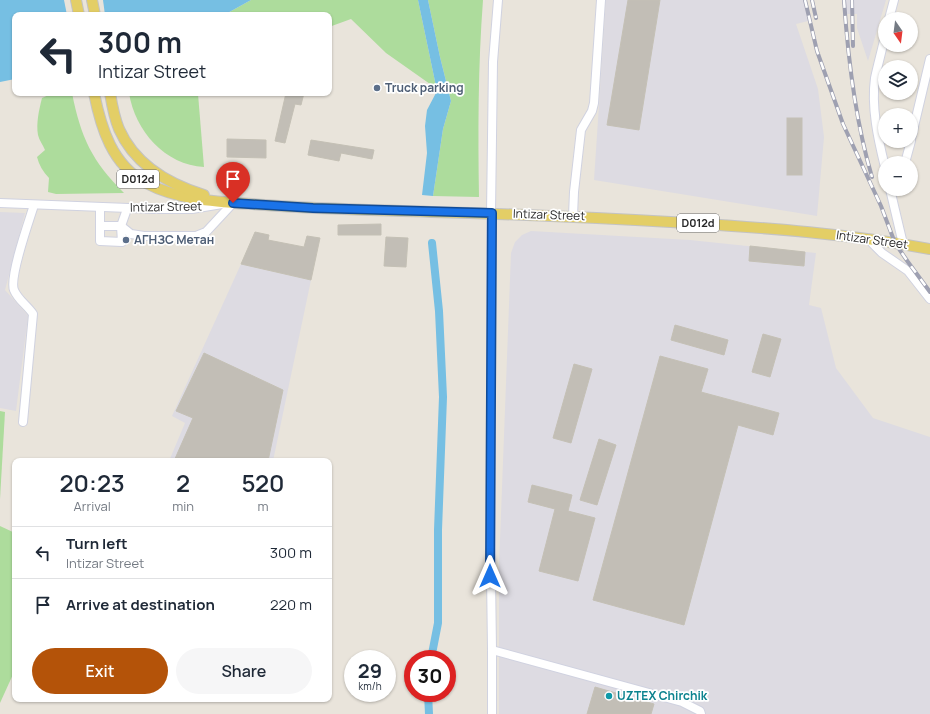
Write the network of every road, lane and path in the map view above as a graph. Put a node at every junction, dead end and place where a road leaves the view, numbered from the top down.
1 (76, 0) edge
2 (92, 0) edge
3 (498, 0) edge
4 (601, 0) edge
5 (894, 0) edge
6 (78, 12) edge
7 (94, 12) edge
8 (891, 12) edge
9 (881, 52) edge
10 (930, 59) edge
11 (95, 96) edge
12 (111, 96) edge
13 (918, 110) edge
14 (883, 156) edge
15 (892, 196) edge
16 (0, 203) edge
17 (233, 203) junction
18 (34, 205) junction
19 (100, 208) junction
20 (127, 209) junction
21 (492, 213) junction
22 (573, 216) junction
23 (100, 226) junction
24 (121, 226) junction
25 (868, 238) junction
26 (903, 244) junction
27 (930, 249) edge
28 (930, 298) edge
29 (23, 422) dead end
30 (492, 650) junction
31 (492, 714) edge
32 (701, 714) edge

1 - 6 main road
2 - 7 main road
3 - 21 street
4 - 22 street
5 - 8 street
9 - 14 street
10 - 13 street
11 - 17 main road, D012d
12 - 17 main road, D012d
15 - 26 street
16 - 18 street, Intizar Street
17 - 20 street, Intizar Street
17 - 21 main road, Intizar Street / D012d
17 - 24 street
18 - 19 street, Intizar Street
18 - 29 street
19 - 20 street, Intizar Street
19 - 23 street
20 - 24 street
21 - 22 main road, Intizar Street / D012d
21 - 30 street
22 - 25 main road, Intizar Street / D012d
23 - 24 street
23 - 24 street
25 - 26 main road, Intizar Street / D012d
25 - 28 street
26 - 27 main road, Intizar Street / D012d
30 - 31 street
30 - 32 street

